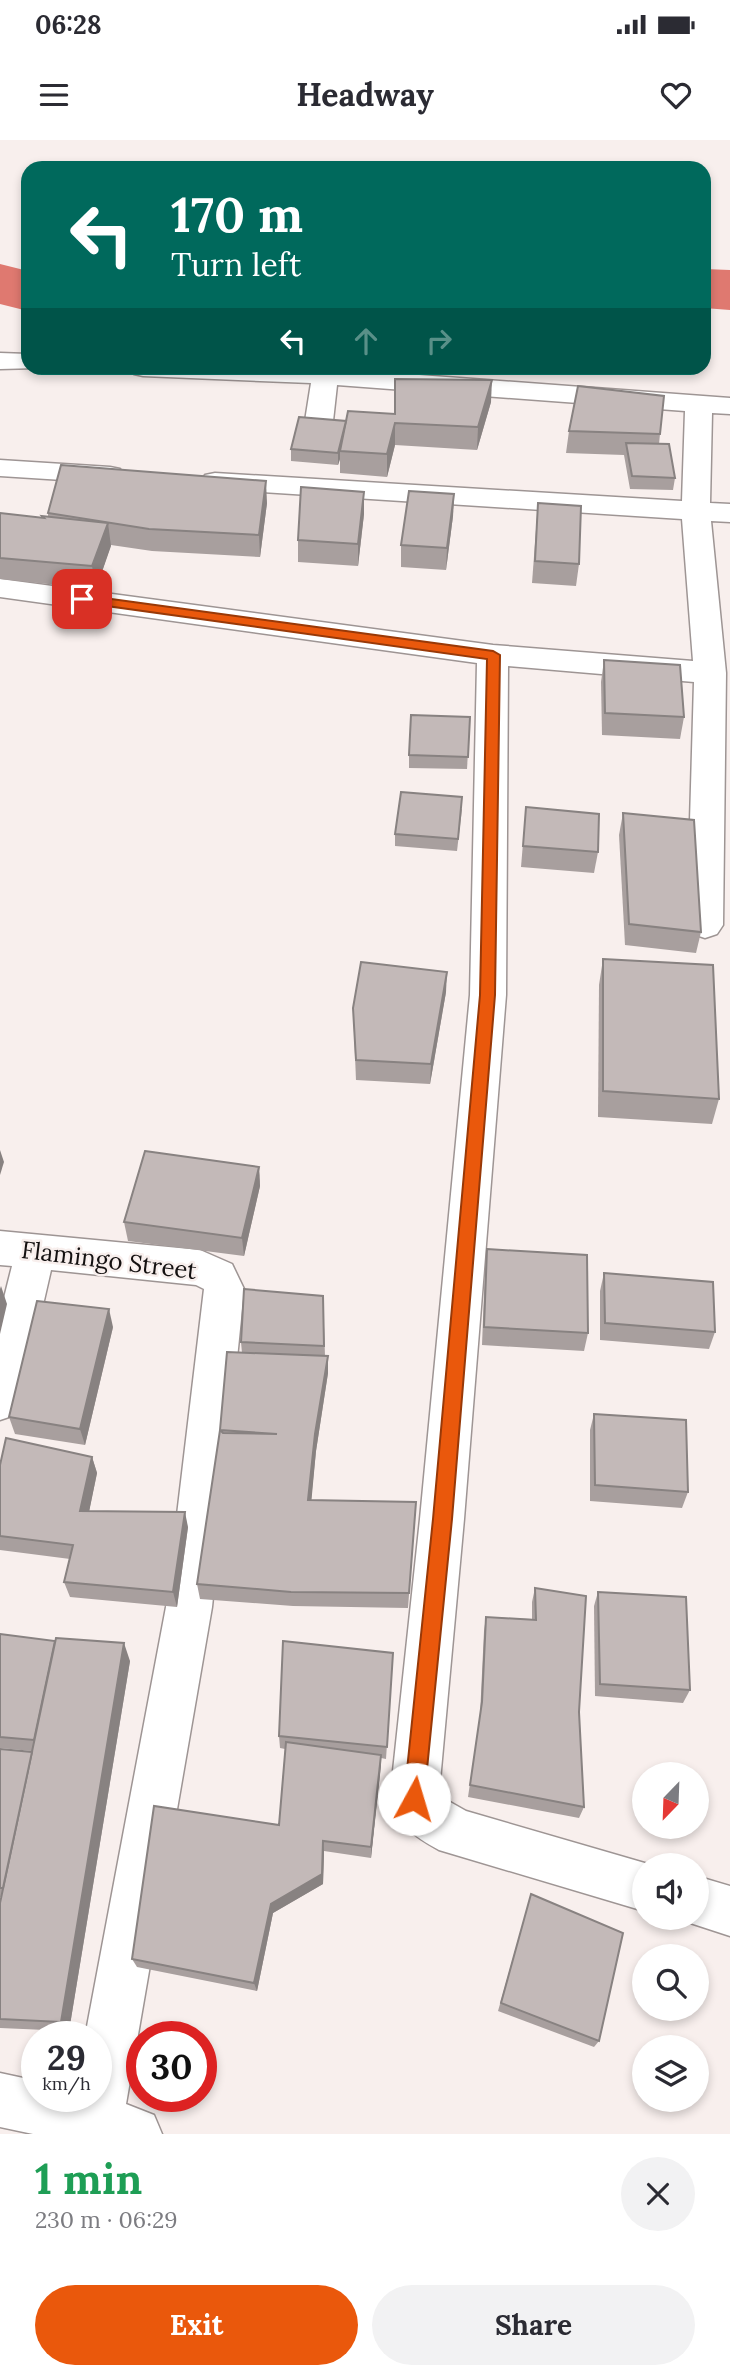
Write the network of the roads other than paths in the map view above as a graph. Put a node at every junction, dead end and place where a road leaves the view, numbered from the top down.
1 (0, 360) edge
2 (21, 362) edge
3 (303, 375) edge
4 (326, 376) junction
5 (715, 405) edge
6 (319, 421) edge
7 (0, 468) edge
8 (139, 477) edge
9 (194, 480) edge
10 (696, 511) junction
11 (730, 513) edge
12 (0, 587) edge
13 (493, 655) junction
14 (710, 673) junction
15 (705, 925) dead end
16 (18, 1249) edge
17 (0, 1401) edge
18 (632, 1883) edge
19 (709, 1905) edge
20 (730, 1911) edge
21 (0, 2100) edge
22 (116, 2128) edge

1 - 2 street
3 - 4 street
4 - 5 street
4 - 6 street
5 - 10 street
7 - 8 street
9 - 10 street
10 - 11 street
10 - 14 street
12 - 13 street
13 - 14 street
13 - 18 street
14 - 15 street
16 - 17 street
16 - 22 street, Flamingo Street
19 - 20 street
21 - 22 street

